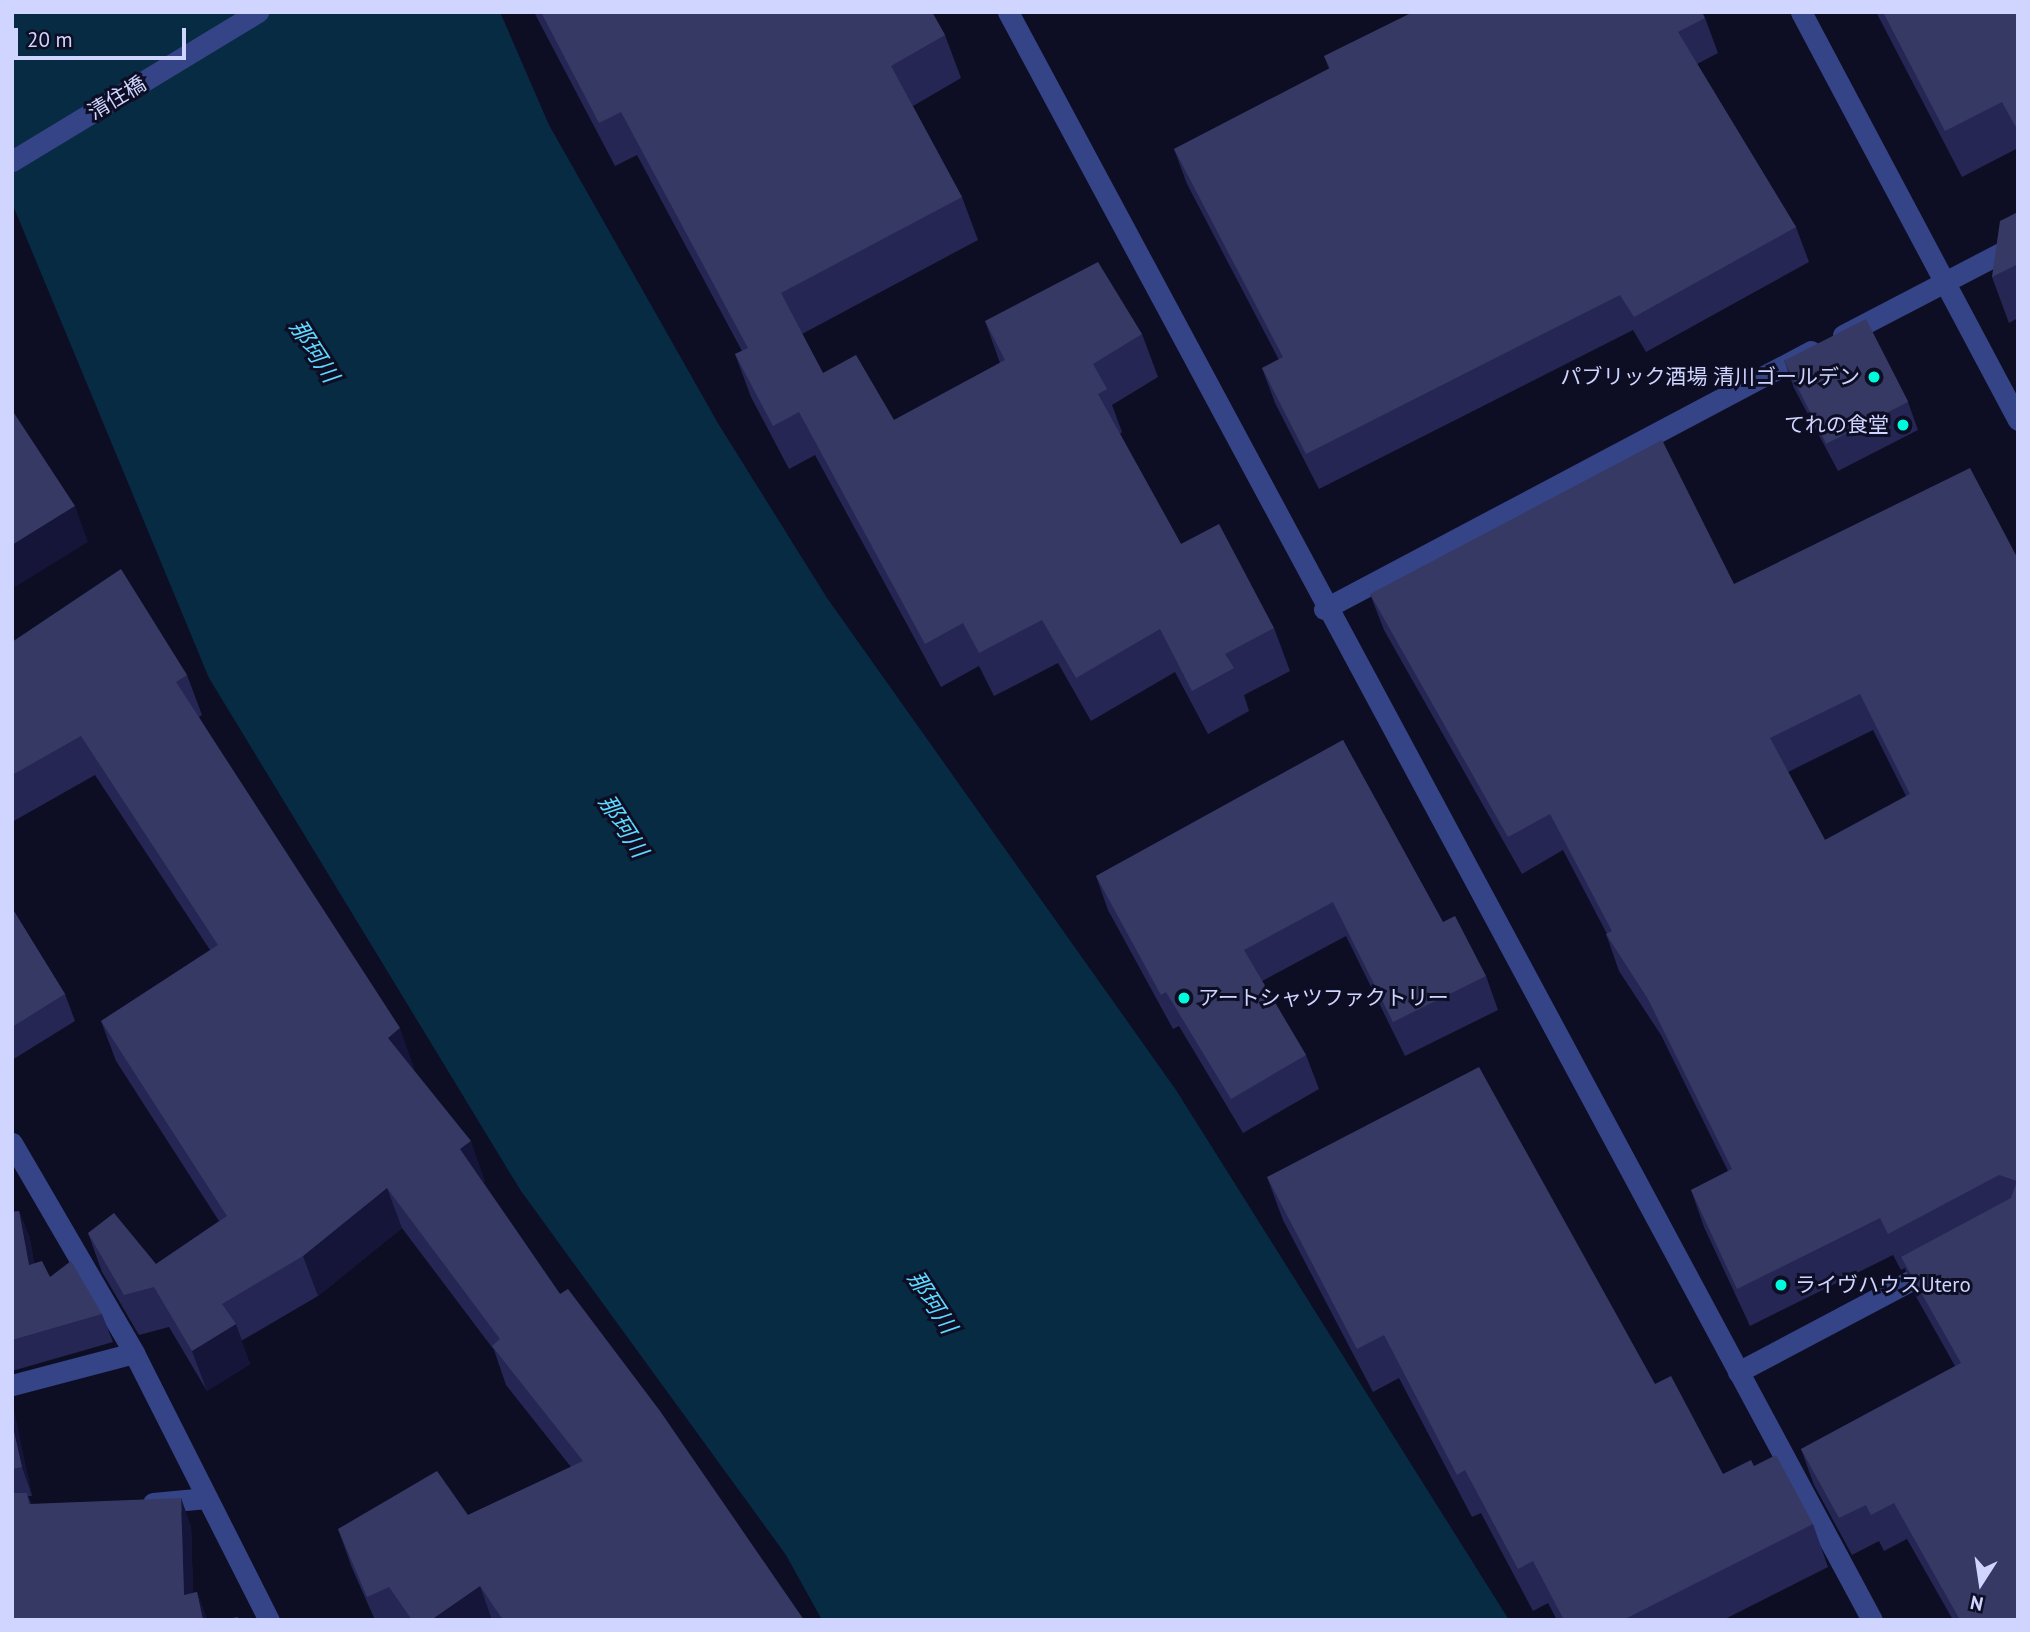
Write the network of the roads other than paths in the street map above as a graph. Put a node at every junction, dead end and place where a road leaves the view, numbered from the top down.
1 (258, 12) edge
2 (1008, 12) edge
3 (1801, 12) edge
4 (12, 161) edge
5 (2018, 244) edge
6 (1943, 282) junction
7 (2018, 420) edge
8 (1324, 609) junction
9 (12, 1143) edge
10 (1955, 1256) edge
11 (134, 1353) junction
12 (1738, 1372) junction
13 (12, 1385) edge
14 (207, 1498) junction
15 (128, 1506) edge
16 (269, 1620) edge
17 (1872, 1620) edge

1 - 4 street, 清住橋
2 - 8 street
3 - 6 street
5 - 6 street
6 - 7 street
6 - 8 street
8 - 12 street
9 - 11 street
10 - 12 street
11 - 13 street
11 - 14 street
12 - 17 street
14 - 15 street
14 - 16 street

